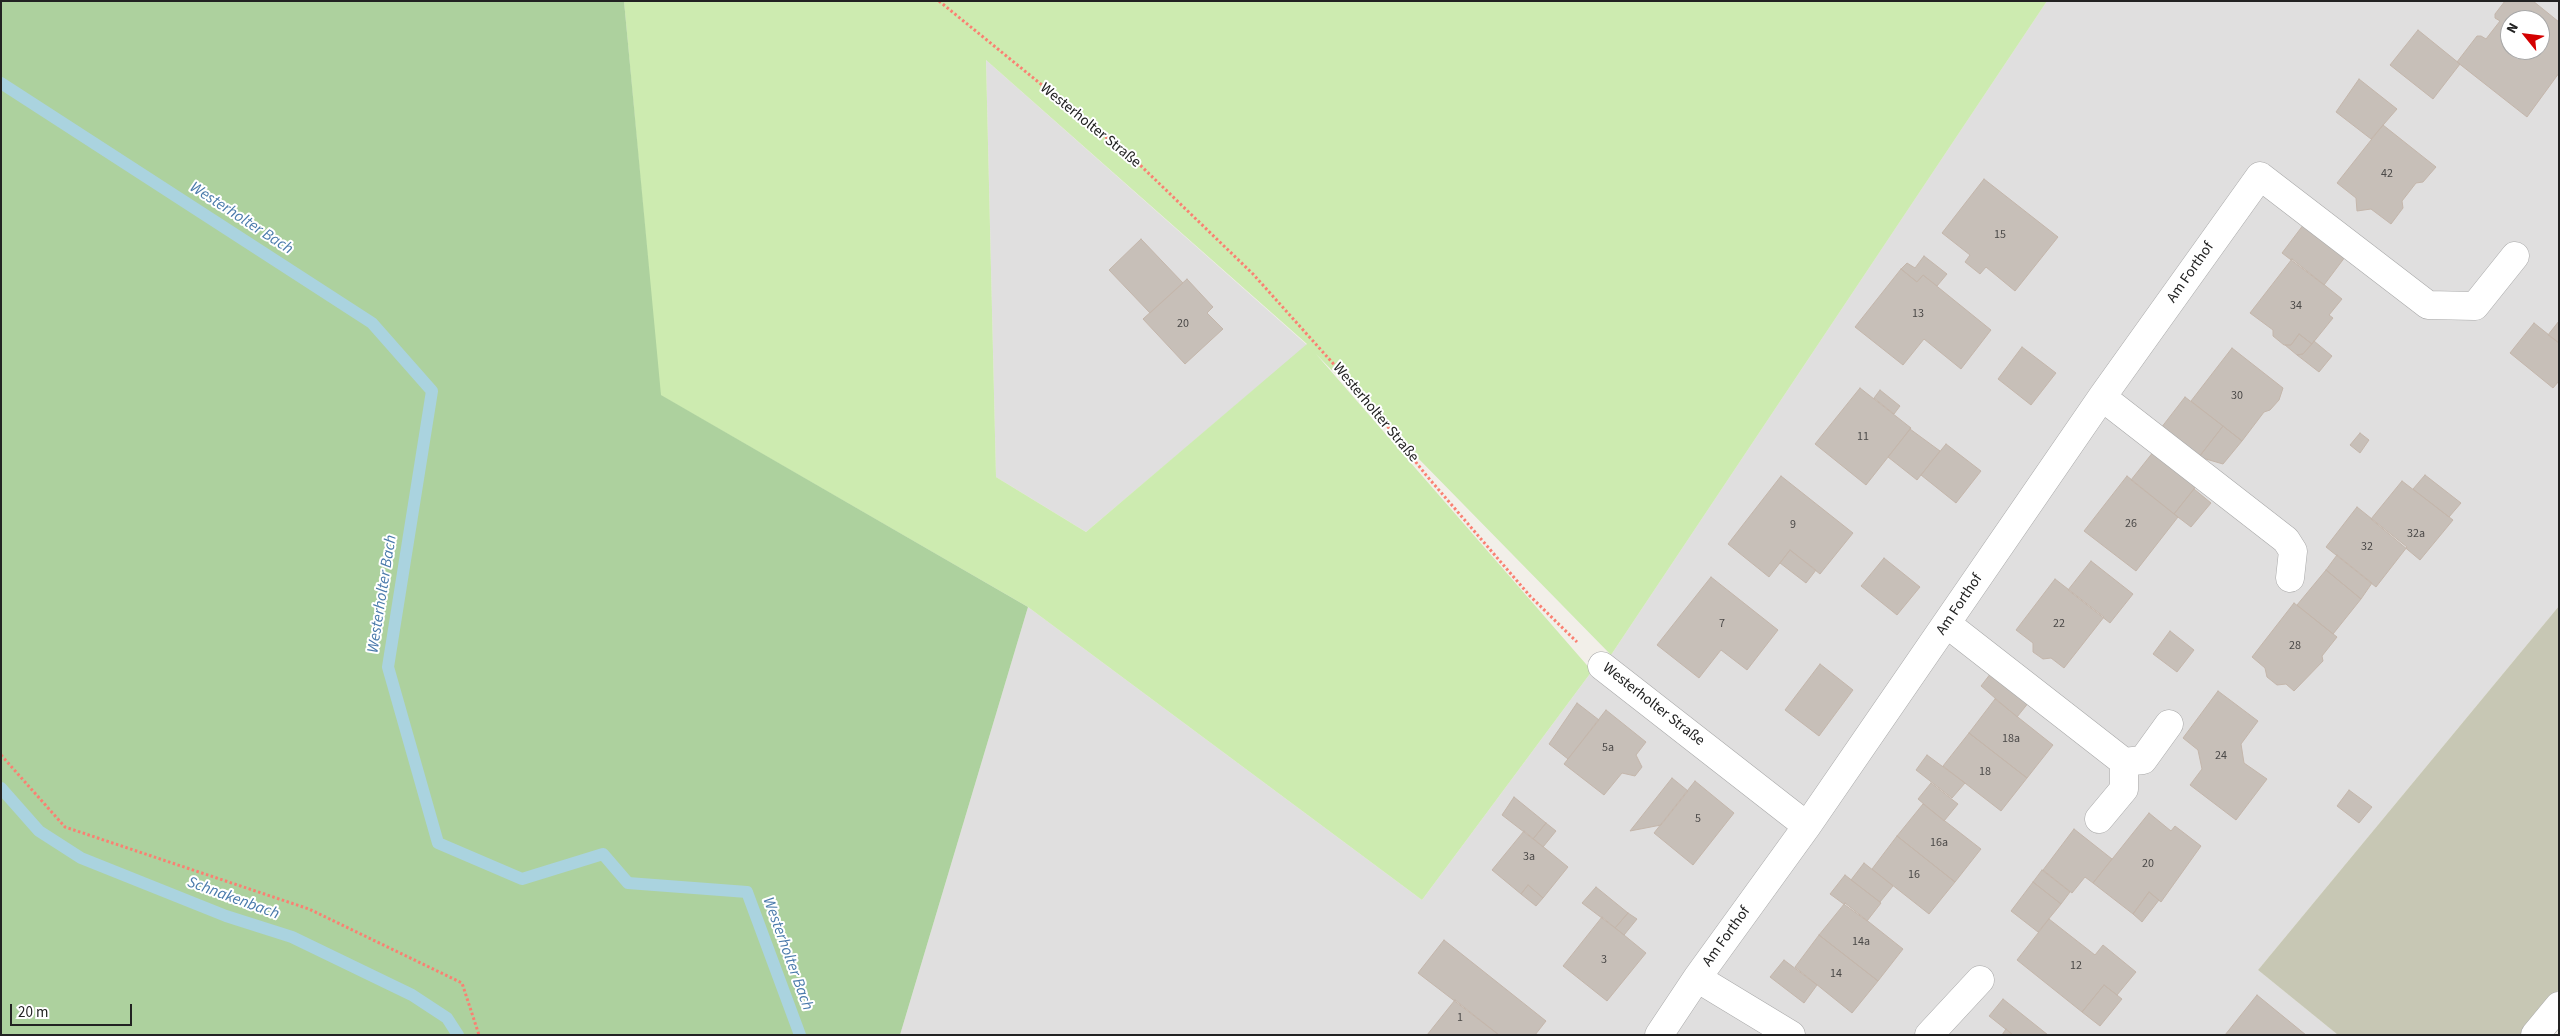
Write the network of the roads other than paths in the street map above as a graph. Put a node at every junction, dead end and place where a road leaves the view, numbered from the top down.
1 (2515, 256) dead end
2 (2102, 397) junction
3 (2290, 578) dead end
4 (1947, 624) junction
5 (1602, 666) road end
6 (2169, 724) dead end
7 (2124, 762) junction
8 (2099, 819) dead end
9 (1807, 826) junction
10 (1697, 978) junction
11 (1980, 980) dead end
12 (2559, 1006) edge
13 (1659, 1035) edge
14 (1791, 1035) edge
15 (1929, 1035) edge
16 (2535, 1035) edge

1 - 2 street, Am Forthof
2 - 3 street
2 - 4 street, Am Forthof
4 - 7 street
4 - 9 street, Am Forthof
5 - 9 street, Westerholter Straße
6 - 7 street
7 - 8 street
9 - 10 street, Am Forthof
10 - 13 street, Am Forthof
10 - 14 street
11 - 15 street
12 - 16 street

